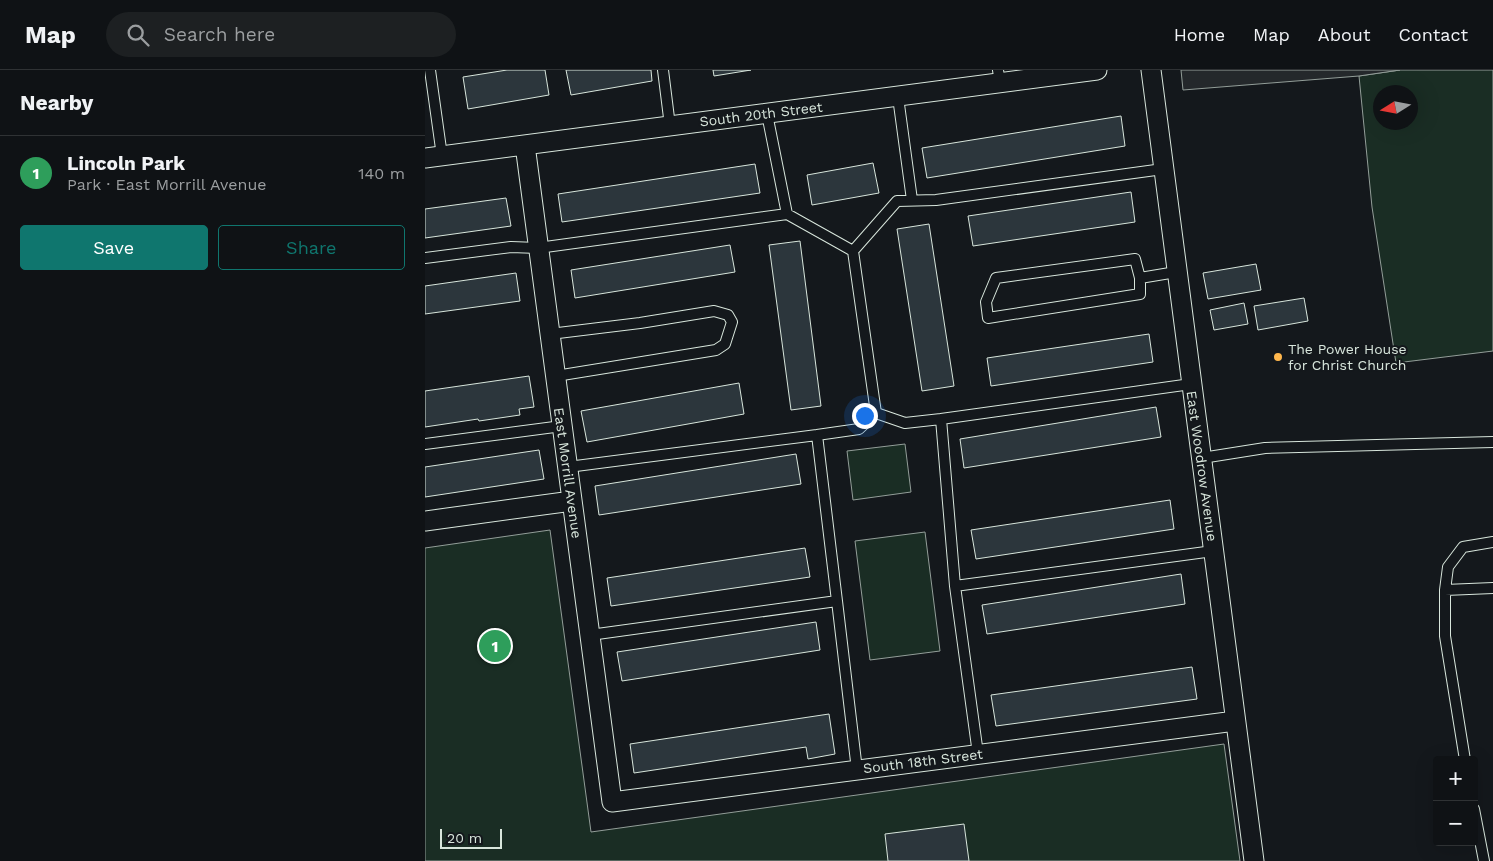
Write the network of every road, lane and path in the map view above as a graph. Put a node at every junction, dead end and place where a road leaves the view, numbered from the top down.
1 (430, 70) edge
2 (663, 70) edge
3 (1097, 70) edge
4 (1151, 70) edge
5 (999, 77) edge
6 (898, 97) junction
7 (767, 114) junction
8 (670, 126) junction
9 (525, 145) junction
10 (433, 157) edge
11 (1163, 169) junction
12 (911, 200) junction
13 (787, 214) junction
14 (539, 248) junction
15 (853, 251) junction
16 (425, 258) edge
17 (1176, 272) junction
18 (1140, 278) junction
19 (550, 334) junction
20 (556, 376) junction
21 (1191, 384) junction
22 (876, 413) junction
23 (941, 419) junction
24 (562, 426) junction
25 (817, 435) junction
26 (1493, 442) edge
27 (425, 444) edge
28 (1202, 458) junction
29 (567, 467) junction
30 (572, 501) junction
31 (425, 520) edge
32 (1493, 542) edge
33 (1213, 551) junction
34 (955, 586) junction
35 (1493, 588) edge
36 (1445, 590) junction
37 (837, 601) junction
38 (590, 635) junction
39 (1235, 722) junction
40 (978, 754) junction
41 (1464, 756) edge
42 (857, 770) junction
43 (611, 802) joint
44 (1478, 830) edge
45 (1254, 861) edge
46 (1484, 861) edge

1 - 10 lane
2 - 8 lane
3 - 5 street, South 20th Street
4 - 11 street, East Woodrow Avenue
5 - 6 street, South 20th Street
6 - 7 street, South 20th Street
6 - 12 lane
7 - 8 street, South 20th Street
7 - 13 lane
8 - 9 street, South 20th Street
9 - 10 street, South 20th Street
9 - 14 street, East Morrill Avenue
11 - 12 lane
11 - 17 street, East Woodrow Avenue
12 - 15 lane
13 - 14 lane
13 - 15 lane
14 - 16 lane
14 - 19 street, East Morrill Avenue
15 - 22 lane
17 - 18 lane
17 - 21 street, East Woodrow Avenue
18 - 18 lane
19 - 20 street, East Morrill Avenue
19 - 20 lane
20 - 24 street, East Morrill Avenue
21 - 23 lane
21 - 28 street, East Woodrow Avenue
22 - 23 lane
22 - 25 lane
23 - 34 lane
24 - 27 lane
24 - 29 street, East Morrill Avenue
25 - 29 lane
25 - 37 lane
26 - 28 lane
28 - 33 street, East Woodrow Avenue
29 - 30 street, East Morrill Avenue
30 - 31 street
30 - 38 street, East Morrill Avenue
32 - 36 lane
33 - 34 lane
33 - 39 street, East Woodrow Avenue
34 - 40 lane
35 - 36 lane
36 - 41 lane
37 - 38 lane
37 - 42 lane
38 - 43 street, East Morrill Avenue
39 - 40 street, South 18th Street
39 - 45 street, East Woodrow Avenue
40 - 42 street, South 18th Street
42 - 43 street, South 18th Street
44 - 46 lane

